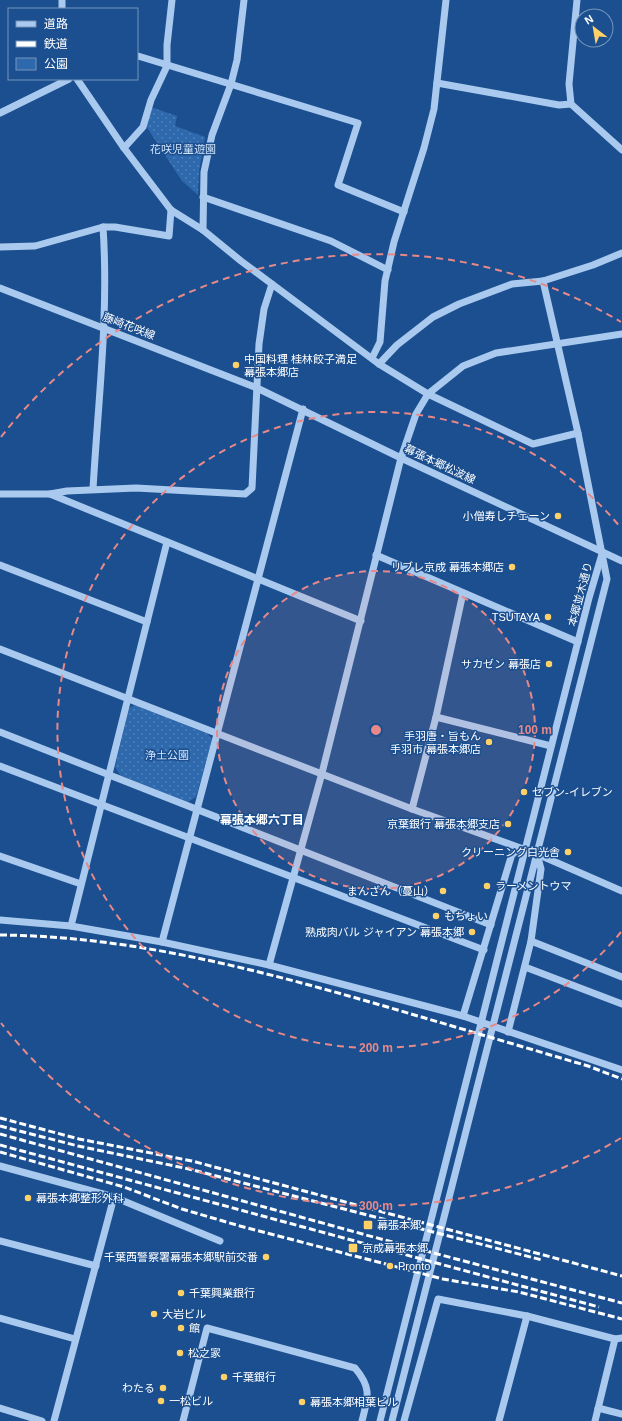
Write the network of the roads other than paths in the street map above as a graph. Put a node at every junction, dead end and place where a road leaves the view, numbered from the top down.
1 (172, 0) edge
2 (244, 0) edge
3 (446, 0) edge
4 (577, 0) edge
5 (138, 56) dead end
6 (167, 66) junction
7 (67, 80) edge
8 (78, 80) edge
9 (437, 83) junction
10 (231, 84) junction
11 (571, 104) junction
12 (0, 113) edge
13 (124, 148) junction
14 (622, 150) edge
15 (203, 198) junction
16 (171, 210) junction
17 (404, 212) junction
18 (103, 228) junction
19 (203, 230) junction
20 (0, 247) edge
21 (622, 252) edge
22 (388, 270) junction
23 (543, 282) junction
24 (272, 284) junction
25 (0, 288) edge
26 (105, 329) junction
27 (622, 334) edge
28 (558, 345) junction
29 (372, 358) junction
30 (379, 364) junction
31 (249, 385) joint
32 (257, 388) junction
33 (428, 394) junction
34 (303, 409) junction
35 (578, 433) junction
36 (401, 458) junction
37 (93, 489) junction
38 (0, 494) edge
39 (50, 494) junction
40 (167, 542) junction
41 (603, 552) junction
42 (376, 555) junction
43 (622, 561) edge
44 (0, 565) edge
45 (259, 579) junction
46 (463, 593) junction
47 (361, 620) junction
48 (147, 622) junction
49 (578, 642) junction
50 (0, 649) edge
51 (128, 698) junction
52 (436, 717) junction
53 (0, 732) edge
54 (218, 733) junction
55 (551, 746) junction
56 (0, 766) edge
57 (322, 773) junction
58 (109, 775) junction
59 (101, 804) junction
60 (412, 809) junction
61 (198, 810) junction
62 (190, 838) junction
63 (525, 849) junction
64 (300, 850) junction
65 (537, 854) junction
66 (0, 856) edge
67 (292, 877) junction
68 (81, 884) junction
69 (622, 891) edge
70 (0, 920) edge
71 (491, 925) junction
72 (71, 926) junction
73 (531, 941) junction
74 (162, 942) junction
75 (484, 950) junction
76 (269, 965) junction
77 (525, 967) junction
78 (622, 977) edge
79 (622, 1004) edge
80 (463, 1016) junction
81 (508, 1032) junction
82 (622, 1070) edge
83 (0, 1166) edge
84 (114, 1197) junction
85 (0, 1240) edge
86 (220, 1241) dead end
87 (96, 1266) junction
88 (527, 1316) junction
89 (0, 1318) edge
90 (618, 1338) edge
91 (75, 1339) junction
92 (0, 1408) edge
93 (598, 1408) junction
94 (622, 1414) edge
95 (42, 1421) edge
96 (54, 1421) edge
97 (183, 1421) edge
98 (362, 1421) edge
99 (380, 1421) edge
100 (392, 1421) edge
101 (404, 1421) edge
102 (500, 1421) edge
103 (595, 1421) edge

1 - 6 street
2 - 10 street
3 - 9 street
4 - 11 street
5 - 6 street
6 - 10 street
6 - 13 street
7 - 12 street
8 - 13 street
9 - 11 street
9 - 17 street
10 - 15 street
10 - 17 street
11 - 14 street
13 - 16 street
15 - 19 street
15 - 22 street
16 - 18 street
16 - 19 street
17 - 22 street
18 - 20 street
18 - 26 street
19 - 24 street
21 - 23 street
22 - 29 street
23 - 28 street
23 - 30 street
24 - 29 street
24 - 32 street
25 - 26 street, 藤崎花咲線
26 - 31 street, 藤崎花咲線
26 - 37 street
27 - 28 street
28 - 33 street
28 - 35 street
29 - 30 street
30 - 33 street
31 - 32 street, 幕張本郷松波線
32 - 34 street, 幕張本郷松波線
32 - 37 street
33 - 35 street
33 - 36 street
34 - 36 street, 幕張本郷松波線
34 - 45 street
35 - 41 street
36 - 41 street, 幕張本郷松波線
36 - 42 street
37 - 39 street
38 - 39 street
39 - 40 street
40 - 45 street
40 - 48 street
41 - 43 street, 幕張本郷松波線
41 - 49 street, 本郷並木通り
41 - 65 street, 本郷並木通り
42 - 46 street
42 - 47 street
44 - 48 street
45 - 47 street
45 - 54 street
46 - 49 street
46 - 52 street
47 - 57 street
48 - 51 street
49 - 55 street, 本郷並木通り
50 - 51 street
51 - 54 street
51 - 58 street
52 - 55 street
52 - 60 street
53 - 58 street
54 - 57 street
54 - 61 street
55 - 63 street, 本郷並木通り
56 - 59 street
57 - 60 street
57 - 64 street
58 - 59 street
58 - 61 street
59 - 62 street
59 - 68 street
60 - 63 street
61 - 62 street
61 - 64 street
62 - 67 street
62 - 74 street
63 - 65 street
63 - 71 street
63 - 99 street, 本郷並木通り
64 - 67 street
64 - 71 street
65 - 69 street
65 - 73 street
65 - 100 street, 本郷並木通り
66 - 68 street
67 - 75 street
67 - 76 street
68 - 72 street
70 - 72 street
71 - 75 street
72 - 74 street
73 - 77 street
73 - 78 street
74 - 76 street
75 - 80 street
76 - 80 street
77 - 79 street
77 - 81 street
80 - 81 street
81 - 82 street
83 - 84 street
84 - 86 street
84 - 87 street
85 - 87 street
87 - 91 street
88 - 90 street
88 - 101 street
88 - 102 street
89 - 91 street
90 - 93 street
91 - 96 street
92 - 95 street
93 - 94 street
93 - 103 street
97 - 98 street

